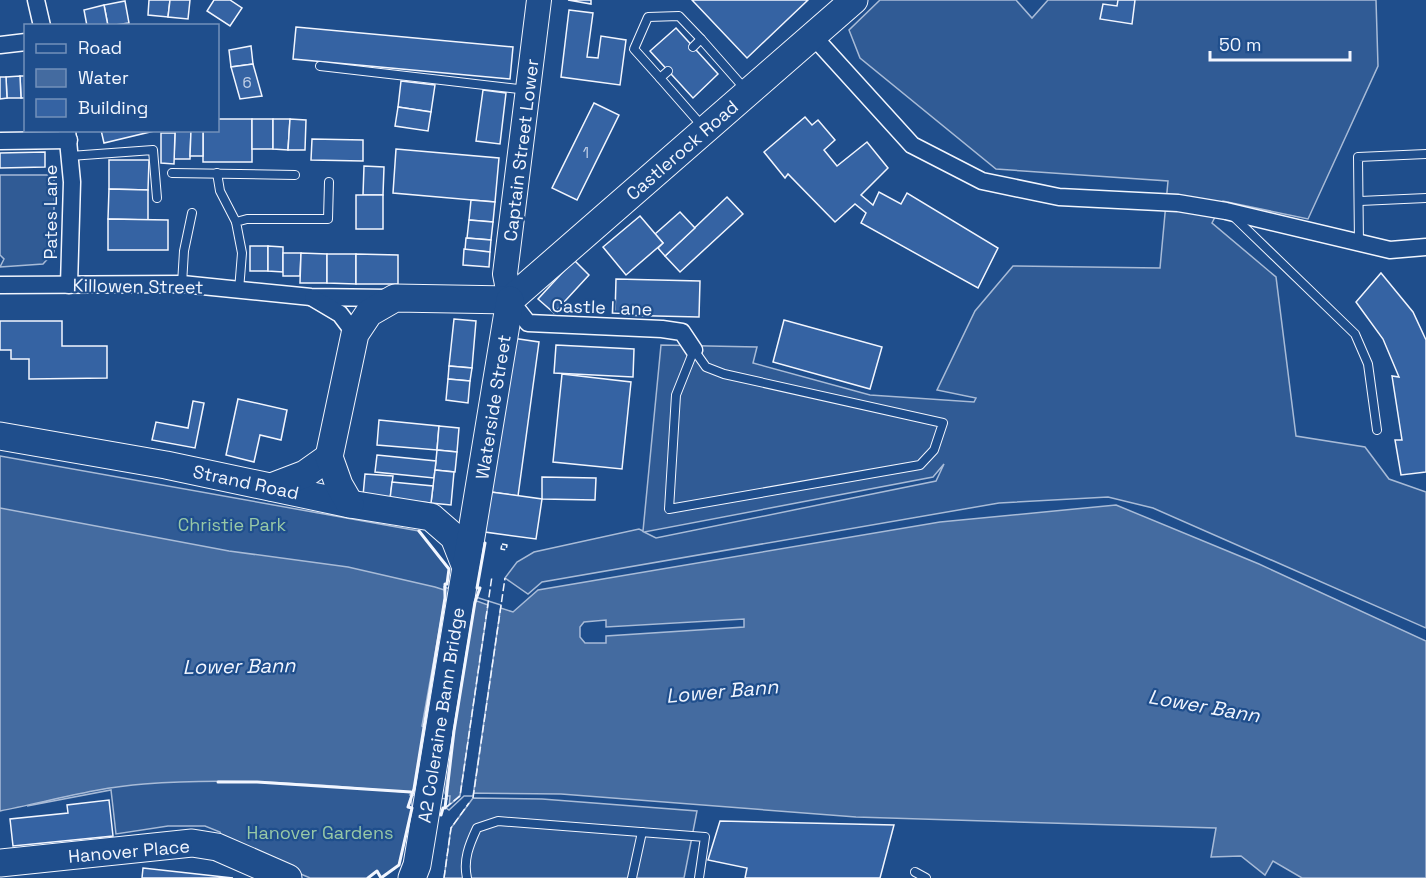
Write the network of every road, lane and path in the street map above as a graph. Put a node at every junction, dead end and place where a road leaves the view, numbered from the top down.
1 (36, 0) edge
2 (539, 0) edge
3 (854, 0) edge
4 (42, 24) edge
5 (813, 36) junction
6 (701, 39) junction
7 (24, 42) edge
8 (0, 45) edge
9 (693, 47) dead end
10 (320, 66) dead end
11 (668, 71) dead end
12 (660, 78) junction
13 (528, 90) junction
14 (748, 92) junction
15 (705, 129) junction
16 (0, 141) edge
17 (68, 142) edge
18 (1426, 154) edge
19 (172, 173) dead end
20 (218, 173) junction
21 (295, 175) dead end
22 (329, 182) dead end
23 (157, 198) dead end
24 (1426, 198) edge
25 (1360, 201) junction
26 (1230, 212) junction
27 (192, 213) dead end
28 (236, 222) junction
29 (1359, 244) junction
30 (1426, 247) edge
31 (182, 284) junction
32 (0, 285) edge
33 (69, 285) junction
34 (239, 291) junction
35 (311, 297) junction
36 (395, 298) junction
37 (510, 300) junction
38 (355, 334) junction
39 (694, 350) junction
40 (1377, 430) dead end
41 (0, 436) edge
42 (329, 458) junction
43 (271, 487) junction
44 (479, 496) junction
45 (350, 504) junction
46 (431, 516) junction
47 (463, 547) junction
48 (642, 832) junction
49 (0, 863) edge
50 (915, 872) dead end
51 (416, 874) edge
52 (288, 878) edge
53 (467, 878) edge
54 (632, 878) edge
55 (699, 878) edge
56 (926, 878) edge

1 - 4 street
2 - 13 main road, Captain Street Lower
3 - 5 main road, Castlerock Road
5 - 14 main road, Castlerock Road
5 - 26 street
6 - 9 lane
6 - 12 lane
6 - 14 lane
7 - 8 street
10 - 13 lane
11 - 12 lane
12 - 15 lane
13 - 37 main road, Captain Street Lower
14 - 15 main road, Castlerock Road
15 - 37 main road, Castlerock Road
16 - 17 street, Pates Lane
17 - 23 lane
17 - 33 street, Pates Lane
18 - 25 lane
19 - 20 lane
20 - 21 lane
20 - 28 lane
22 - 28 lane
24 - 25 lane
25 - 29 lane
26 - 29 street
26 - 40 lane
27 - 31 lane
28 - 34 lane
29 - 30 street
31 - 33 street, Killowen Street
31 - 34 street, Killowen Street
32 - 33 street, Killowen Street
34 - 35 street, Killowen Street
35 - 36 street, Killowen Street
35 - 38 street, Killowen Street
36 - 37 main road, Killowen Street
36 - 38 main road
37 - 39 street, Castle Lane
37 - 44 main road, Waterside Street
38 - 42 main road
39 - 39 lane
41 - 43 main road, Strand Road
42 - 43 main road
42 - 45 main road
43 - 45 main road, Strand Road
44 - 46 main road, Waterside Street
44 - 47 main road, A2 Coleraine Bann Bridge
45 - 46 main road, Strand Road
46 - 47 main road
47 - 51 main road, A2 Coleraine Bann Bridge
48 - 53 lane
48 - 54 lane
48 - 55 lane
49 - 52 main road, Hanover Place
50 - 56 lane

